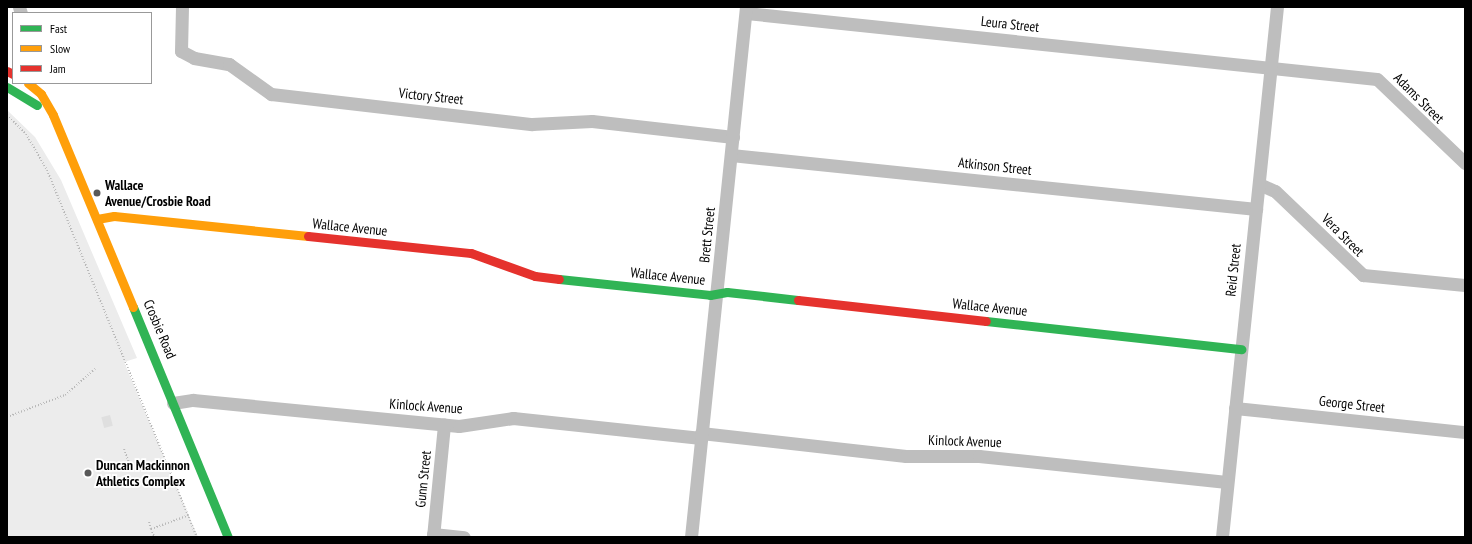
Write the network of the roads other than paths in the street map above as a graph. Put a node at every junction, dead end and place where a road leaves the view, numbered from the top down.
1 (182, 7) edge
2 (1277, 7) edge
3 (746, 10) edge
4 (1271, 68) junction
5 (29, 84) edge
6 (7, 87) edge
7 (37, 91) edge
8 (7, 94) edge
9 (733, 137) junction
10 (731, 155) junction
11 (1465, 163) edge
12 (1259, 184) junction
13 (1256, 209) junction
14 (97, 219) junction
15 (1465, 285) edge
16 (717, 293) junction
17 (1241, 349) junction
18 (173, 403) junction
19 (1235, 408) junction
20 (444, 425) junction
21 (1465, 432) edge
22 (701, 436) junction
23 (1227, 482) junction
24 (433, 535) edge
25 (228, 537) edge
26 (464, 537) edge
27 (691, 537) edge
28 (1222, 537) edge

1 - 9 street, Victory Street
2 - 4 street, Reid Street
3 - 4 street, Leura Street
3 - 9 street, Brett Street
4 - 11 street, Adams Street
4 - 12 street, Reid Street
5 - 7 street
6 - 7 street
7 - 8 street
7 - 14 street, Crosbie Road
9 - 10 street, Brett Street
10 - 13 street, Atkinson Street
10 - 16 street, Brett Street
12 - 13 street, Reid Street
12 - 15 street, Vera Street
13 - 17 street, Reid Street
14 - 16 street, Wallace Avenue
14 - 18 street, Crosbie Road
16 - 17 street, Wallace Avenue
16 - 22 street, Brett Street
17 - 19 street, Reid Street
18 - 20 street, Kinlock Avenue
18 - 25 street, Crosbie Road
19 - 21 street, George Street
19 - 23 street, Reid Street
20 - 22 street, Kinlock Avenue
20 - 24 street, Gunn Street
22 - 23 street, Kinlock Avenue
22 - 27 street, Brett Street
23 - 28 street, Reid Street
24 - 26 street

